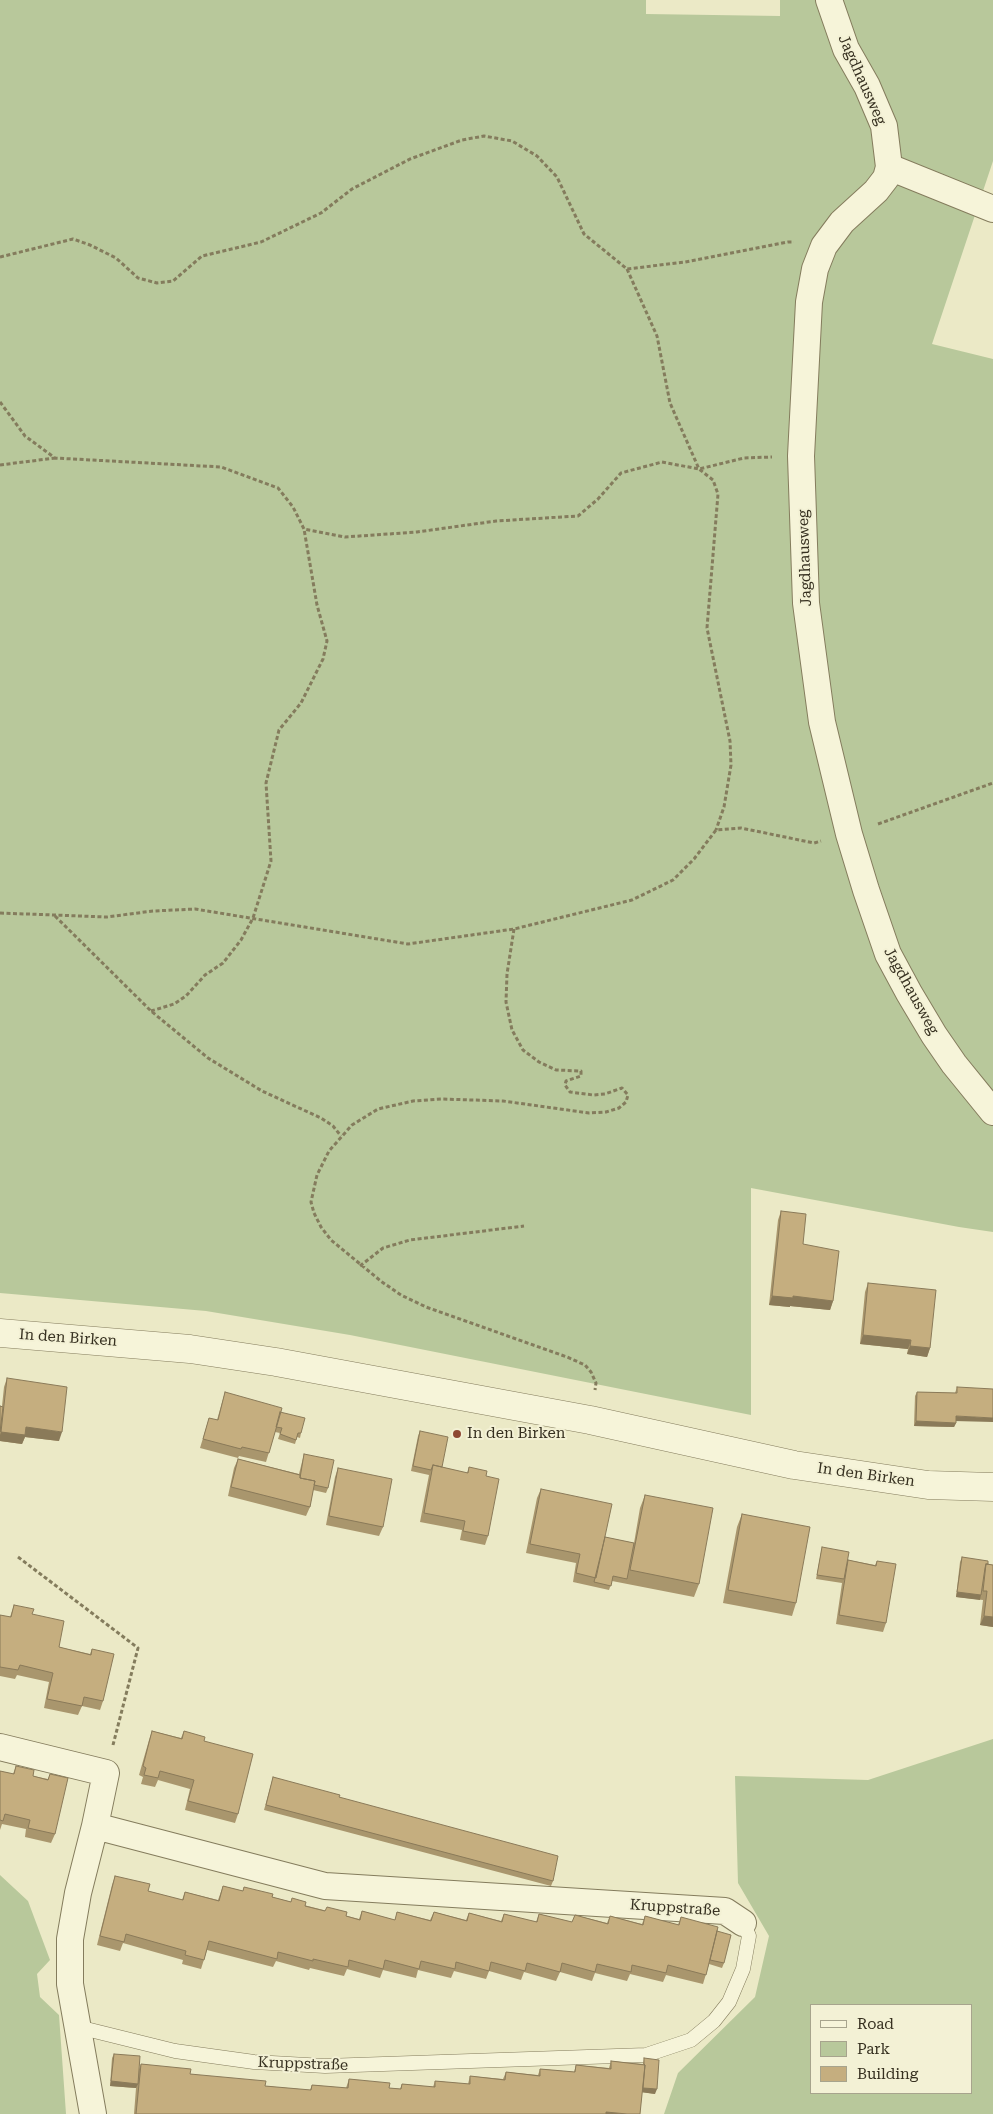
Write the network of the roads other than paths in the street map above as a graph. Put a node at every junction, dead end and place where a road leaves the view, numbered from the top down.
1 (829, 0) edge
2 (889, 167) junction
3 (993, 209) edge
4 (993, 1112) edge
5 (0, 1333) edge
6 (993, 1487) edge
7 (0, 1747) edge
8 (95, 1826) junction
9 (743, 1922) joint
10 (78, 2027) junction
11 (93, 2114) edge

1 - 2 street, Jagdhausweg
2 - 3 street
2 - 4 street, Jagdhausweg
5 - 6 street, In den Birken
7 - 8 street
8 - 9 street, Kruppstraße
8 - 10 street
9 - 10 lane, Kruppstraße
10 - 11 street

